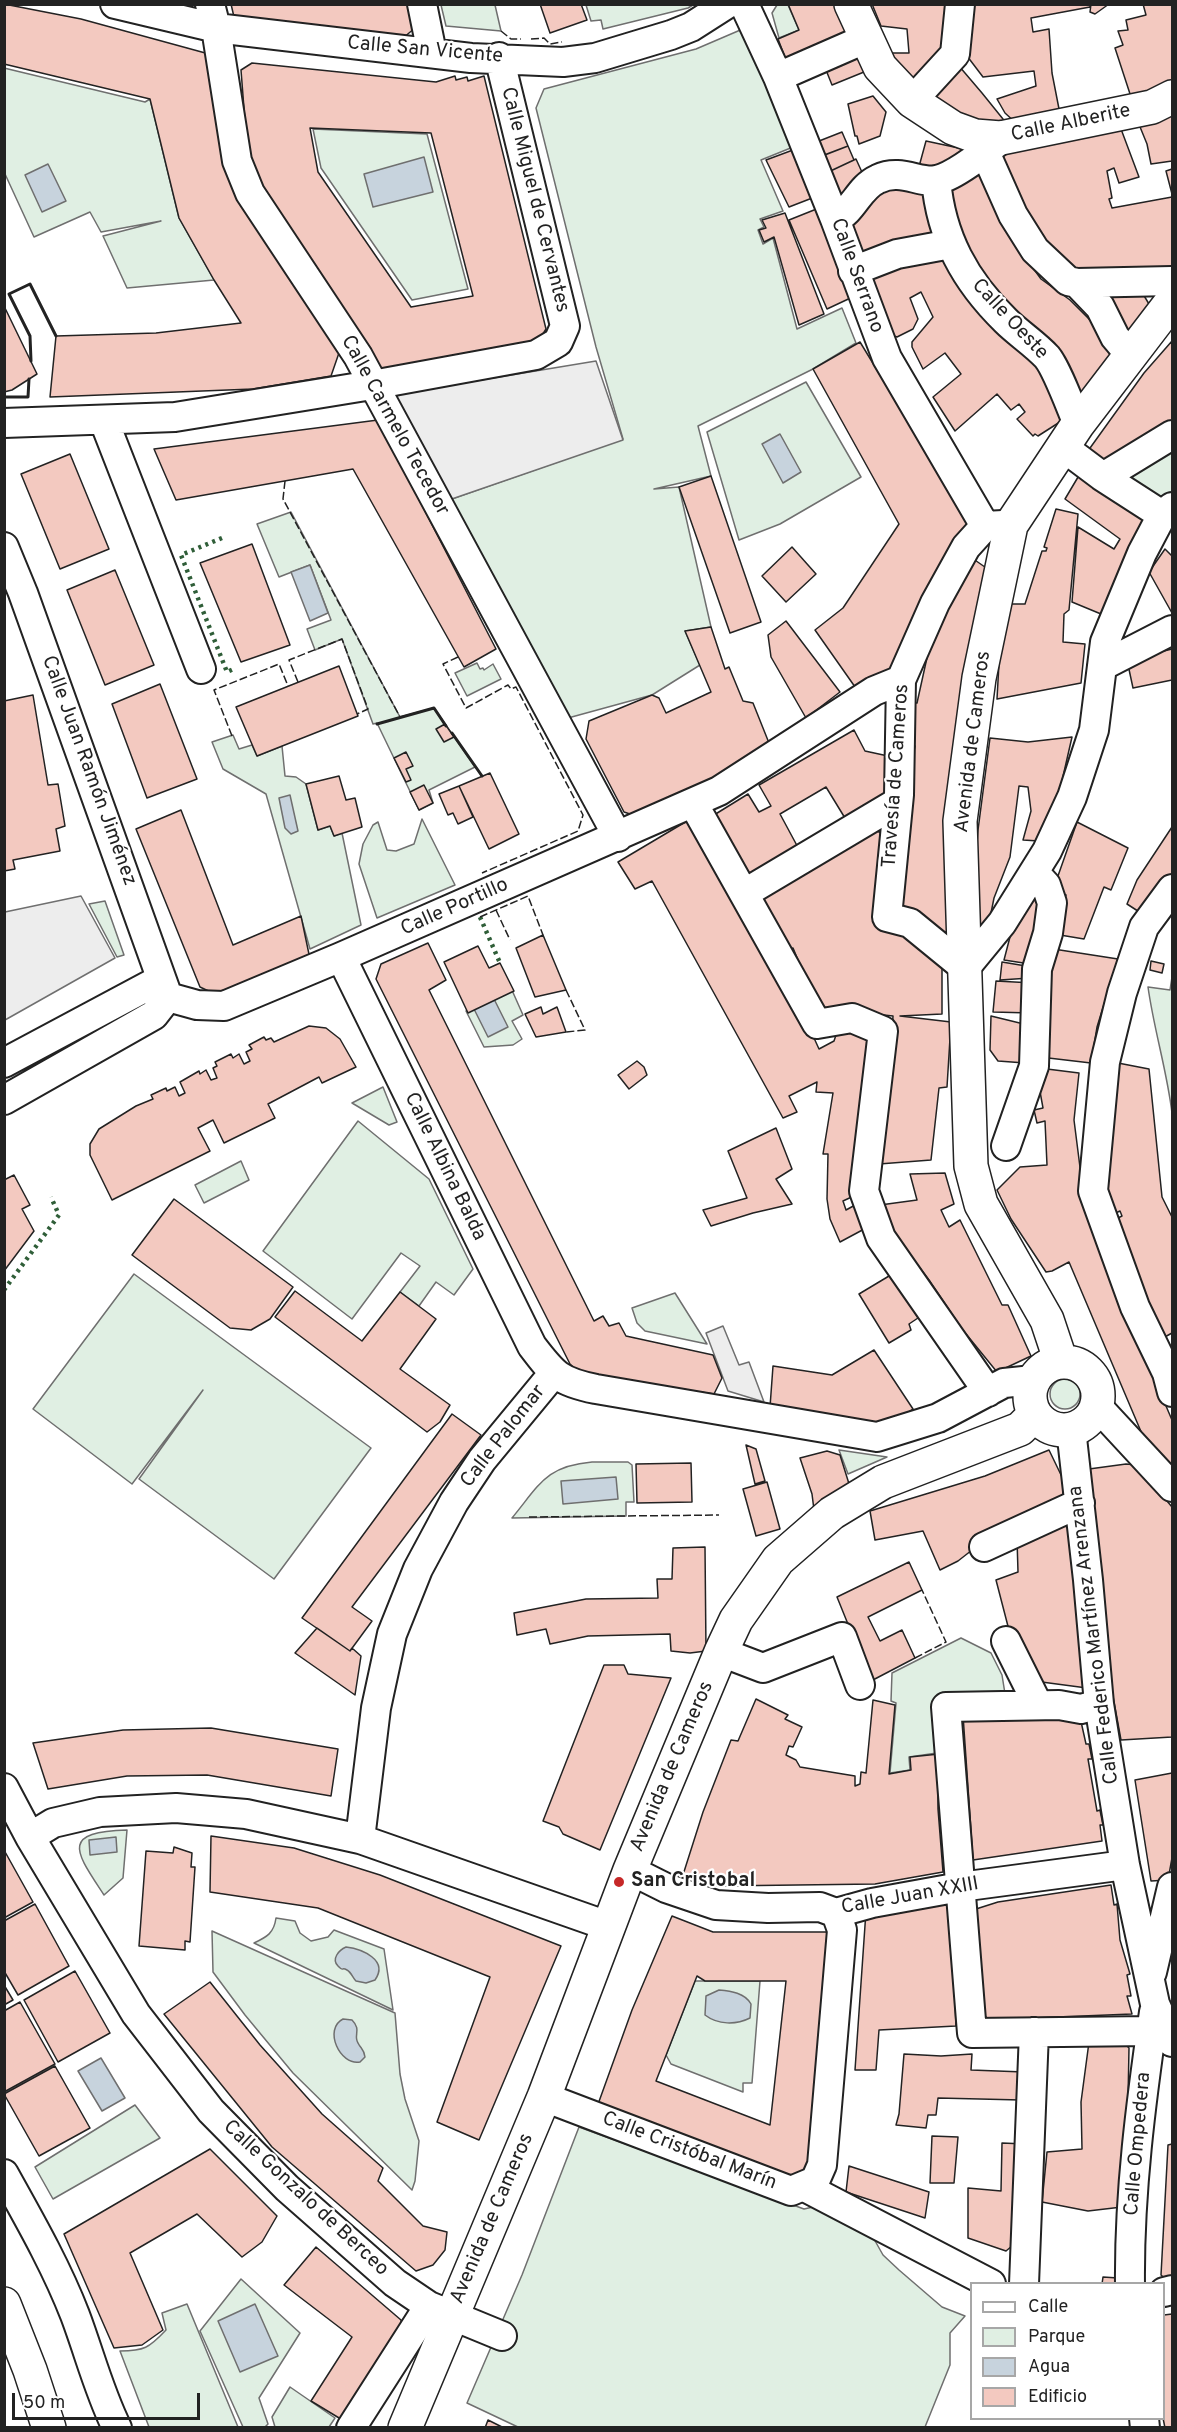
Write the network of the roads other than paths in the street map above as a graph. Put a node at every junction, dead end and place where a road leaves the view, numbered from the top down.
1 (115, 4) edge
2 (422, 4) edge
3 (727, 4) edge
4 (744, 4) edge
5 (851, 4) edge
6 (960, 4) edge
7 (213, 16) edge
8 (865, 39) junction
9 (432, 53) junction
10 (499, 57) junction
11 (778, 77) junction
12 (1173, 97) edge
13 (912, 101) junction
14 (993, 145) junction
15 (936, 180) junction
16 (835, 219) junction
17 (951, 244) junction
18 (853, 271) junction
19 (1173, 281) edge
20 (1077, 283) junction
21 (1173, 301) edge
22 (1131, 356) junction
23 (372, 386) junction
24 (104, 421) junction
25 (4, 423) edge
26 (1070, 435) junction
27 (1173, 435) edge
28 (1103, 477) junction
29 (1165, 525) edge
30 (998, 526) junction
31 (4, 547) edge
32 (1173, 630) edge
33 (1102, 666) junction
34 (201, 669) dead end
35 (901, 680) junction
36 (898, 802) junction
37 (693, 803) junction
38 (618, 837) junction
39 (1026, 868) junction
40 (1173, 890) edge
41 (745, 893) junction
42 (1173, 923) edge
43 (1137, 948) junction
44 (341, 957) junction
45 (965, 968) junction
46 (164, 988) junction
47 (4, 1063) edge
48 (4, 1100) edge
49 (1006, 1146) dead end
50 (1061, 1362) junction
51 (553, 1374) junction
52 (1033, 1380) junction
53 (987, 1392) junction
54 (1173, 1392) edge
55 (1096, 1406) junction
56 (1035, 1414) junction
57 (1071, 1429) junction
58 (1173, 1487) edge
59 (1080, 1503) junction
60 (984, 1547) dead end
61 (1006, 1641) dead end
62 (721, 1652) junction
63 (860, 1685) dead end
64 (1099, 1704) junction
65 (1038, 1705) junction
66 (4, 1788) edge
67 (30, 1837) junction
68 (360, 1839) junction
69 (1125, 1865) junction
70 (630, 1870) junction
71 (960, 1887) junction
72 (1173, 1887) edge
73 (836, 1913) junction
74 (608, 1926) junction
75 (1160, 2006) edge
76 (1034, 2032) junction
77 (544, 2097) junction
78 (4, 2174) edge
79 (803, 2186) junction
80 (989, 2282) edge
81 (1024, 2282) edge
82 (1130, 2282) edge
83 (4, 2304) edge
84 (440, 2311) junction
85 (502, 2336) dead end
86 (49, 2427) edge
87 (117, 2427) edge
88 (351, 2427) edge
89 (405, 2427) edge

1 - 7 street, Calle San Vicente
2 - 9 street
3 - 10 street, Calle San Vicente
4 - 11 street, Calle Serrano
5 - 8 main road, Calle Alberite
6 - 13 street
7 - 9 street, Calle San Vicente
7 - 23 street, Calle Carmelo Tecedor
8 - 11 street
8 - 13 main road, Calle Alberite
9 - 10 street, Calle San Vicente
10 - 23 street, Calle Miguel de Cervantes
11 - 16 street, Calle Serrano
12 - 14 main road, Calle Alberite
13 - 14 main road, Calle Alberite
14 - 15 street
14 - 20 street
15 - 16 street
15 - 17 street, Calle Oeste
16 - 18 street, Calle Serrano
17 - 18 street
17 - 26 street, Calle Oeste
18 - 30 street, Calle Serrano
19 - 20 street
20 - 22 street
21 - 22 main road, Avenida de Cameros
22 - 26 main road, Avenida de Cameros
23 - 24 street
23 - 38 street, Calle Carmelo Tecedor
24 - 25 street
24 - 34 street
26 - 28 street
26 - 30 main road, Avenida de Cameros
27 - 28 street
28 - 29 street
29 - 33 street
30 - 35 street, Travesía de Cameros
30 - 45 main road, Avenida de Cameros
31 - 46 street, Calle Juan Ramón Jiménez
32 - 33 street
33 - 39 street
35 - 36 street, Travesía de Cameros
35 - 37 street, Calle Portillo
36 - 41 street
36 - 45 street, Travesía de Cameros
37 - 38 street, Calle Portillo
37 - 41 street
38 - 44 street, Calle Portillo
39 - 45 street
39 - 49 street
40 - 43 street
41 - 53 street
42 - 43 street
43 - 54 street
44 - 46 street, Calle Portillo
44 - 51 street, Calle Albina Balda
45 - 50 main road, Avenida de Cameros
46 - 47 street
46 - 48 street
50 - 52 main road
50 - 55 main road
51 - 53 street, Calle Palomar
51 - 68 street, Calle Palomar
52 - 53 street, Calle Palomar
52 - 56 main road
55 - 57 main road
55 - 58 street
56 - 57 main road
56 - 62 main road, Avenida de Cameros
57 - 59 street, Calle Federico Martínez Arenzana
59 - 60 street
59 - 64 street, Calle Federico Martínez Arenzana
61 - 65 street
62 - 63 street
62 - 70 main road, Avenida de Cameros
64 - 65 street
64 - 69 street, Calle Federico Martínez Arenzana
65 - 71 street
66 - 67 street, Calle Gonzalo de Berceo
67 - 68 street
67 - 84 street, Calle Gonzalo de Berceo
68 - 74 street
69 - 71 street, Calle Juan XXIII
69 - 75 street, Calle Federico Martínez Arenzana
70 - 73 street, Calle Juan XXIII
70 - 74 main road, Avenida de Cameros
71 - 73 street, Calle Juan XXIII
71 - 76 street
72 - 75 street, Calle Ompedera
73 - 79 street
74 - 77 main road, Avenida de Cameros
75 - 76 street
75 - 82 street, Calle Ompedera
76 - 81 street
77 - 79 street, Calle Cristóbal Marín
77 - 84 main road, Avenida de Cameros
78 - 87 street
79 - 80 street, Calle Cristóbal Marín
83 - 86 main road
84 - 85 street, Calle Gonzalo de Berceo
84 - 88 street
84 - 89 main road, Avenida de Cameros

